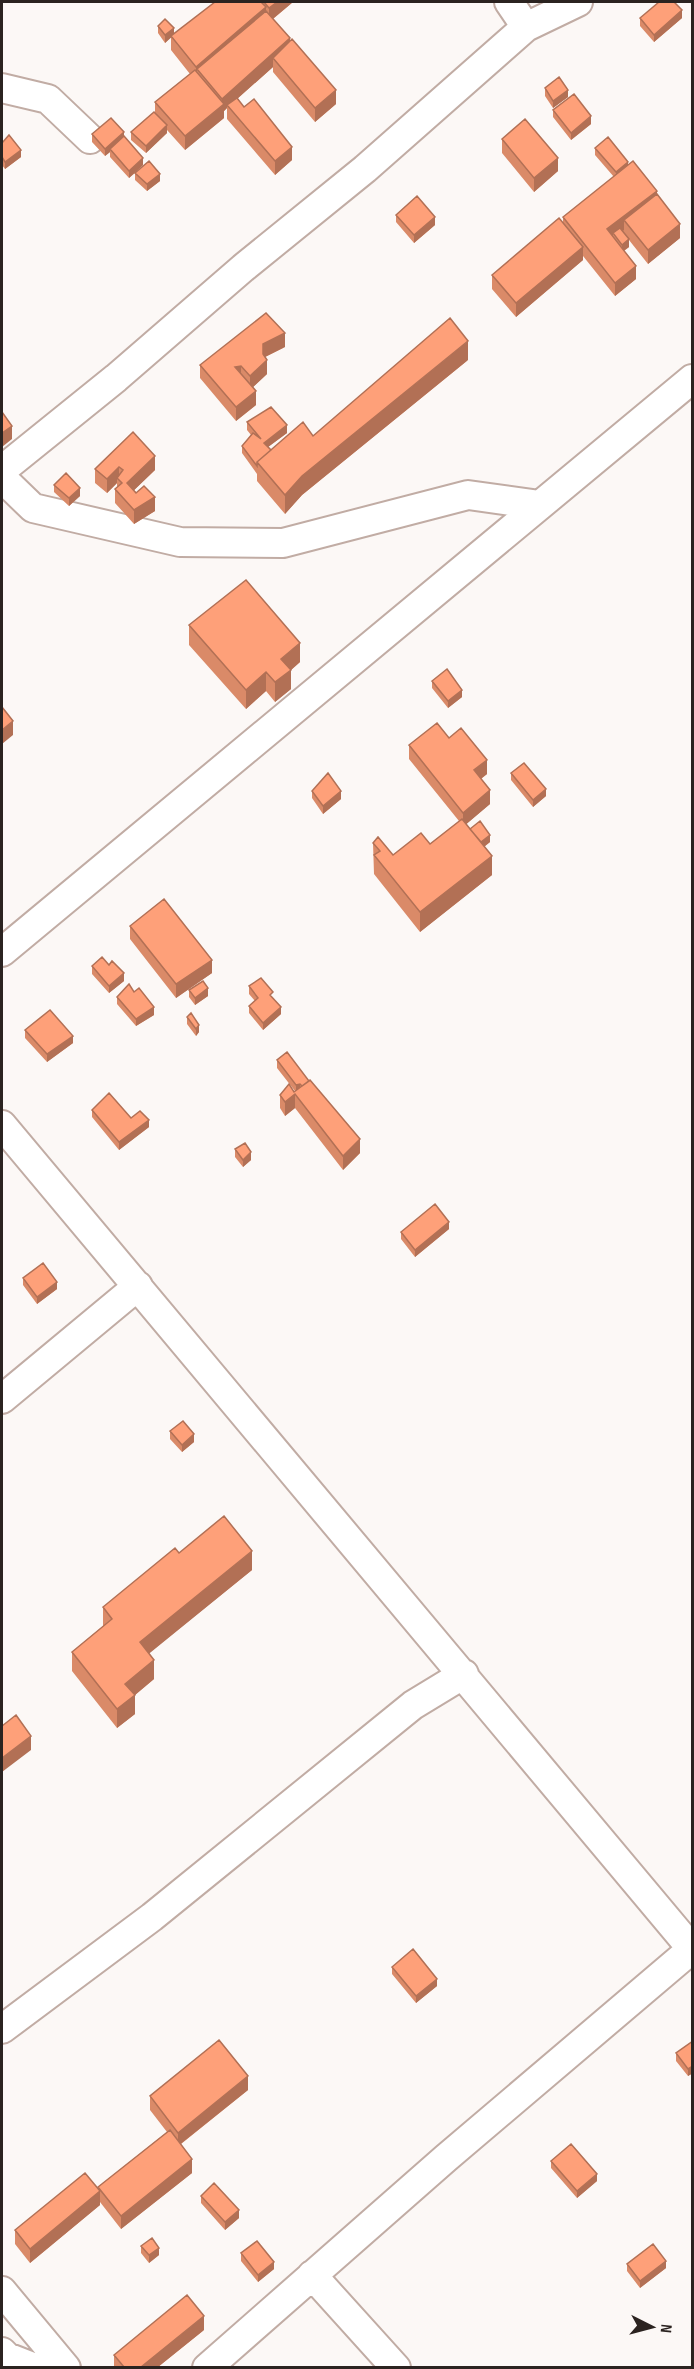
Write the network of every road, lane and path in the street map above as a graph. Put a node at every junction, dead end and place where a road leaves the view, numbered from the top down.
1 (509, 2) edge
2 (578, 2) edge
3 (526, 27) junction
4 (2, 88) edge
5 (90, 139) edge
6 (693, 379) edge
7 (2, 470) edge
8 (2, 478) edge
9 (540, 505) junction
10 (2, 952) edge
11 (2, 1125) edge
12 (138, 1286) junction
13 (2, 1399) edge
14 (464, 1674) junction
15 (692, 1949) edge
16 (2, 2028) edge
17 (312, 2276) junction
18 (2, 2291) edge
19 (2, 2352) edge
20 (35, 2367) edge
21 (66, 2367) edge
22 (207, 2367) edge
23 (396, 2367) edge

1 - 3 street
2 - 3 street
3 - 7 street
4 - 5 street
6 - 9 street
8 - 9 street
9 - 10 street
11 - 12 street
12 - 13 street
12 - 14 street
14 - 15 street
14 - 16 street
15 - 17 street
17 - 22 street
17 - 23 street
18 - 21 street
19 - 20 street

